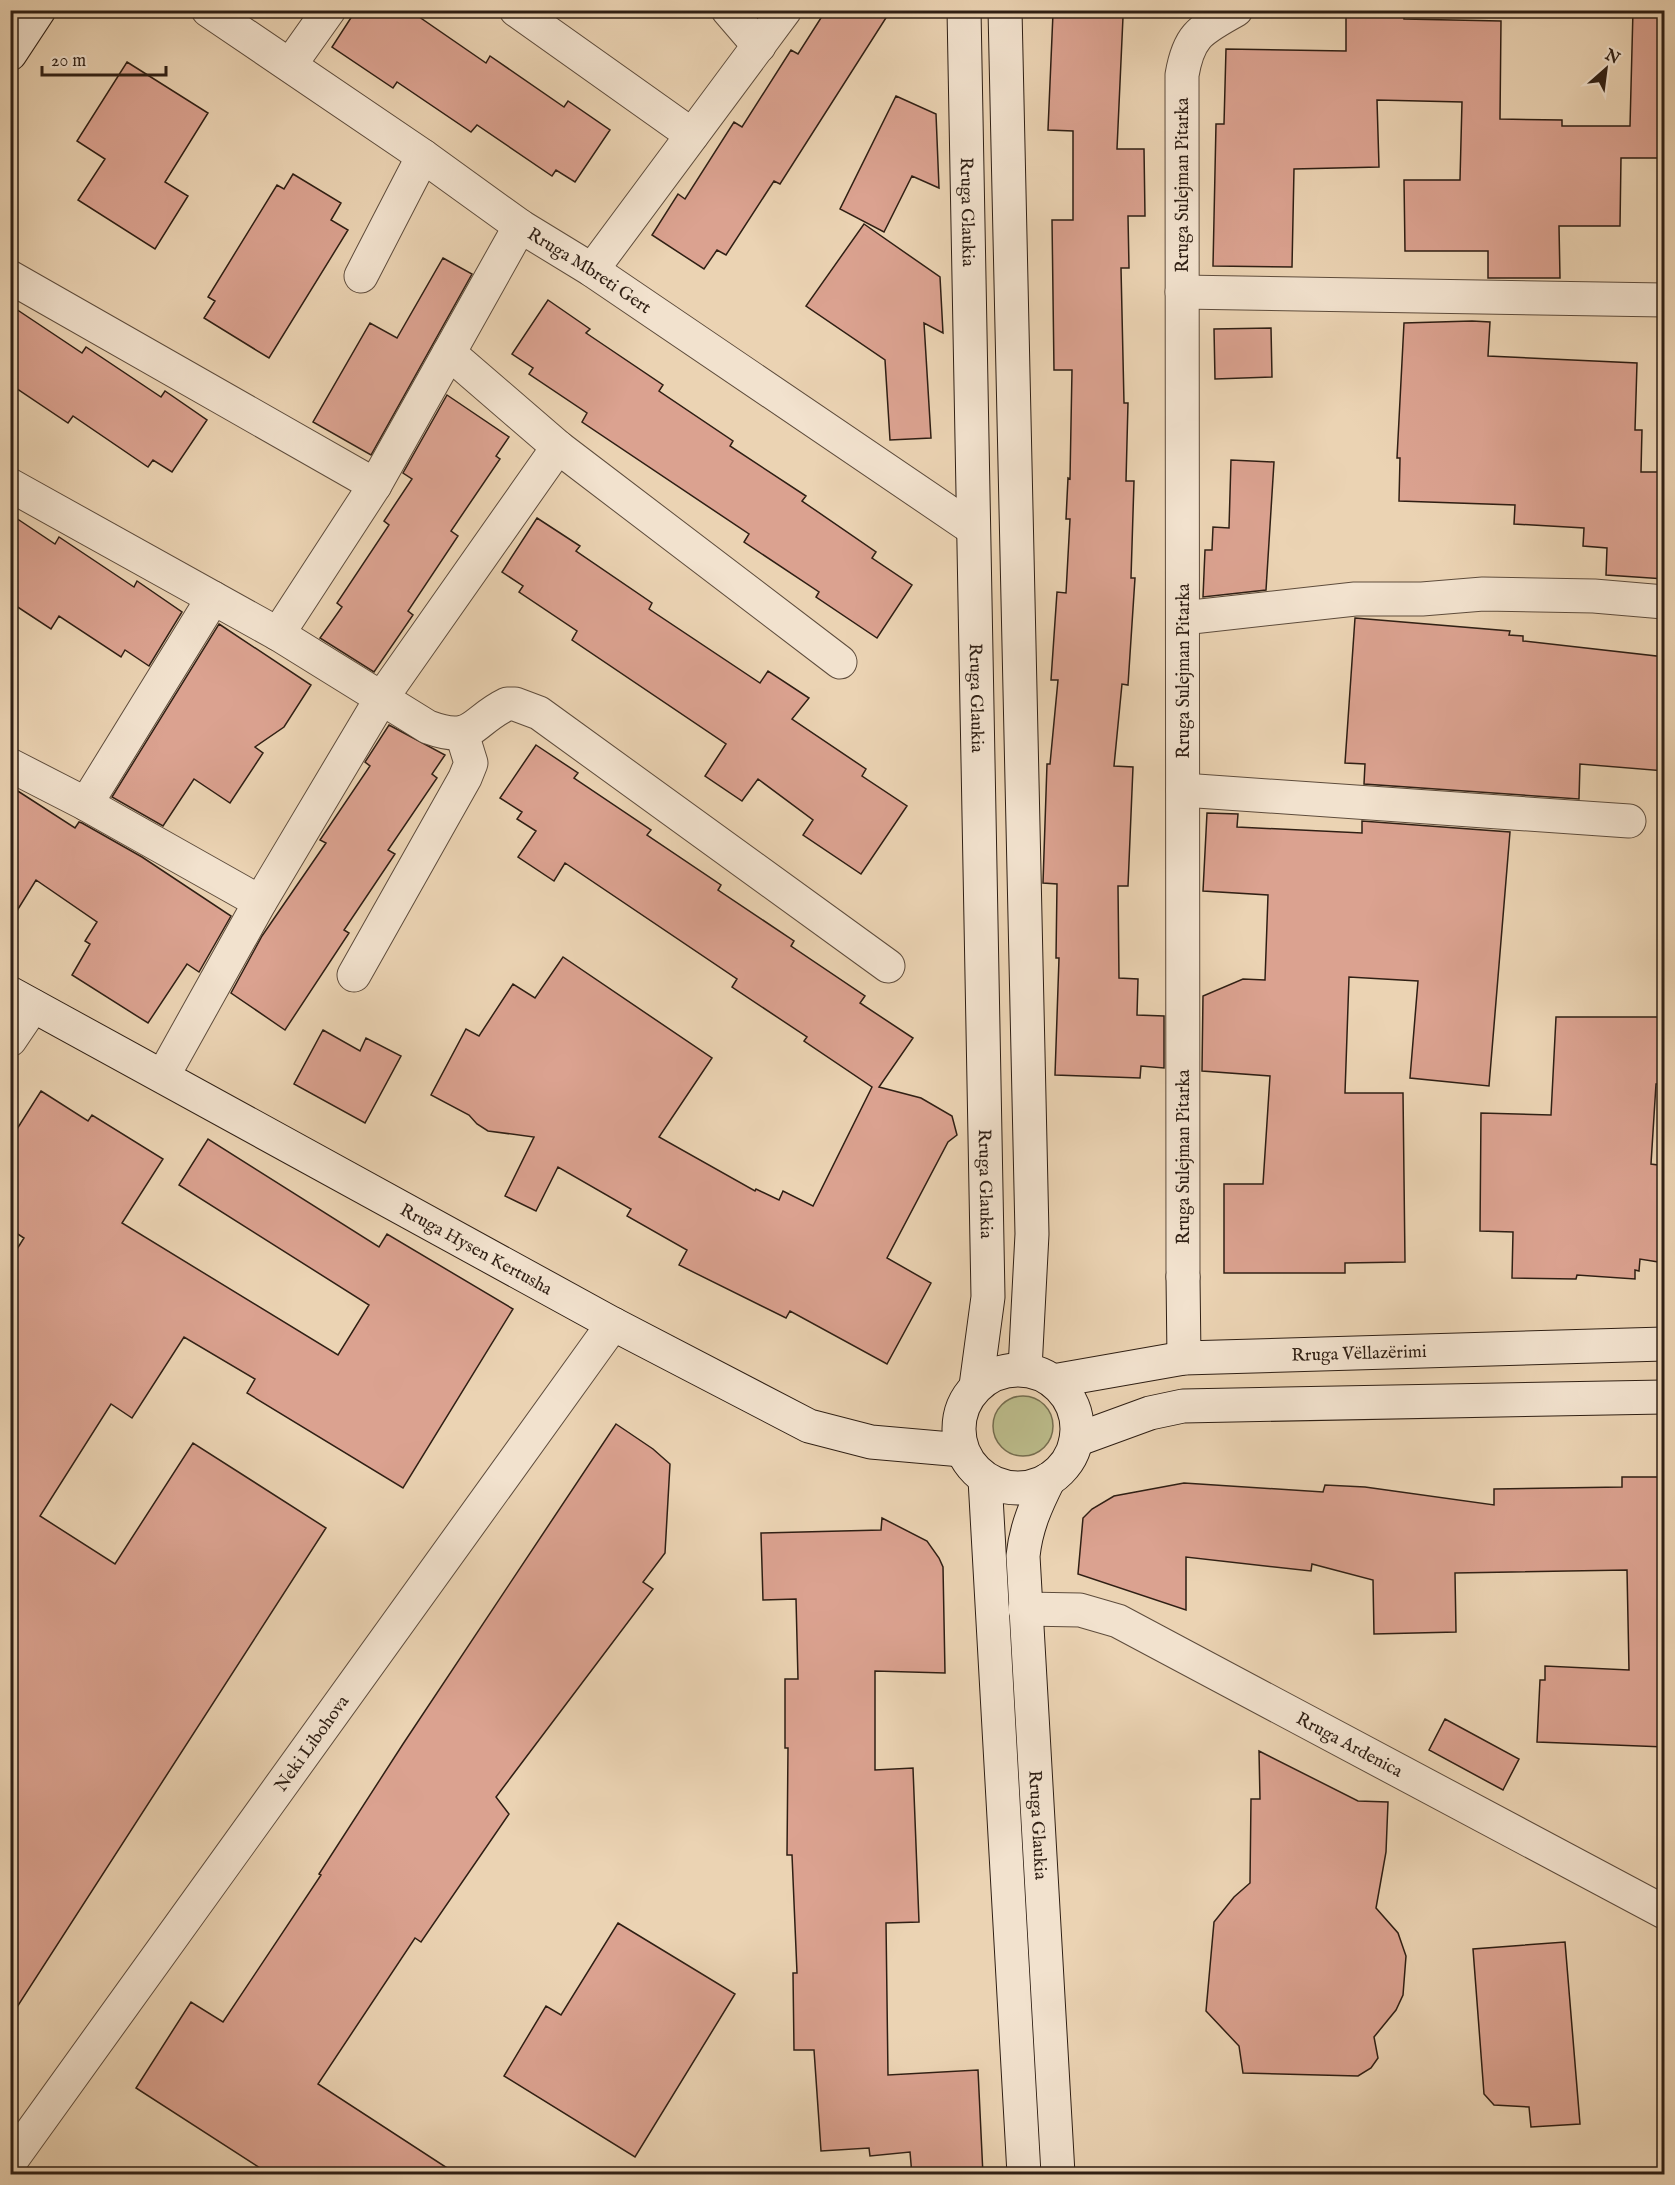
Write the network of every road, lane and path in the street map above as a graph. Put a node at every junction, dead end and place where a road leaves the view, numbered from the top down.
1 (39, 10) edge
2 (208, 10) edge
3 (328, 10) edge
4 (516, 10) edge
5 (728, 10) edge
6 (785, 10) edge
7 (964, 10) edge
8 (1005, 10) edge
9 (1236, 10) edge
10 (759, 46) junction
11 (10, 54) edge
12 (290, 65) junction
13 (692, 135) junction
14 (423, 156) junction
15 (520, 226) junction
16 (592, 270) junction
17 (361, 276) dead end
18 (10, 277) edge
19 (1182, 292) junction
20 (1665, 300) edge
21 (449, 354) junction
22 (558, 447) junction
23 (10, 485) edge
24 (375, 485) junction
25 (972, 528) junction
26 (213, 598) junction
27 (1665, 602) edge
28 (1183, 618) junction
29 (278, 634) junction
30 (840, 662) dead end
31 (381, 699) junction
32 (462, 734) junction
33 (10, 765) edge
34 (1183, 790) junction
35 (86, 804) junction
36 (1629, 821) dead end
37 (260, 902) junction
38 (888, 966) dead end
39 (354, 975) dead end
40 (22, 1000) edge
41 (10, 1040) edge
42 (163, 1076) junction
43 (613, 1324) junction
44 (1665, 1344) edge
45 (1184, 1358) junction
46 (1039, 1375) junction
47 (976, 1386) junction
48 (1665, 1397) edge
49 (1076, 1440) junction
50 (962, 1450) junction
51 (985, 1479) junction
52 (1049, 1479) junction
53 (1025, 1609) junction
54 (1665, 1912) edge
55 (10, 2162) edge
56 (1024, 2175) edge
57 (1058, 2175) edge

1 - 11 street
2 - 12 street, Rruga Mbreti Gert
3 - 12 street
4 - 13 street
5 - 10 street
6 - 10 street
7 - 25 street, Rruga Glaukia
8 - 46 street
9 - 19 street, Rruga Sulejman Pitarka
10 - 13 street
12 - 14 street, Rruga Mbreti Gert
13 - 16 street
14 - 15 street, Rruga Mbreti Gert
14 - 17 street
15 - 16 street, Rruga Mbreti Gert
15 - 21 street
16 - 25 street, Rruga Mbreti Gert
18 - 24 street
19 - 20 street
19 - 28 street, Rruga Sulejman Pitarka
21 - 22 street
21 - 24 street
22 - 30 street
22 - 31 street
23 - 26 street
24 - 29 street
25 - 47 street, Rruga Glaukia
26 - 29 street
26 - 35 street
27 - 28 street
28 - 34 street, Rruga Sulejman Pitarka
29 - 31 street
31 - 32 street
31 - 37 street
32 - 38 street
32 - 39 street
33 - 35 street
34 - 36 street
34 - 45 street, Rruga Sulejman Pitarka
35 - 37 street
37 - 42 street
40 - 41 street
40 - 42 street, Rruga Hysen Kertusha
42 - 43 street, Rruga Hysen Kertusha
43 - 50 street, Rruga Hysen Kertusha
43 - 55 street, Neki Libohova
44 - 45 street, Rruga Vëllazërimi
45 - 46 street, Rruga Vëllazërimi
46 - 47 street
46 - 49 street
47 - 50 street
48 - 49 street
49 - 52 street
50 - 51 street
51 - 52 street
51 - 56 street, Rruga Glaukia
52 - 53 street, Rruga Glaukia
53 - 54 street, Rruga Ardenica
53 - 57 street, Rruga Glaukia

